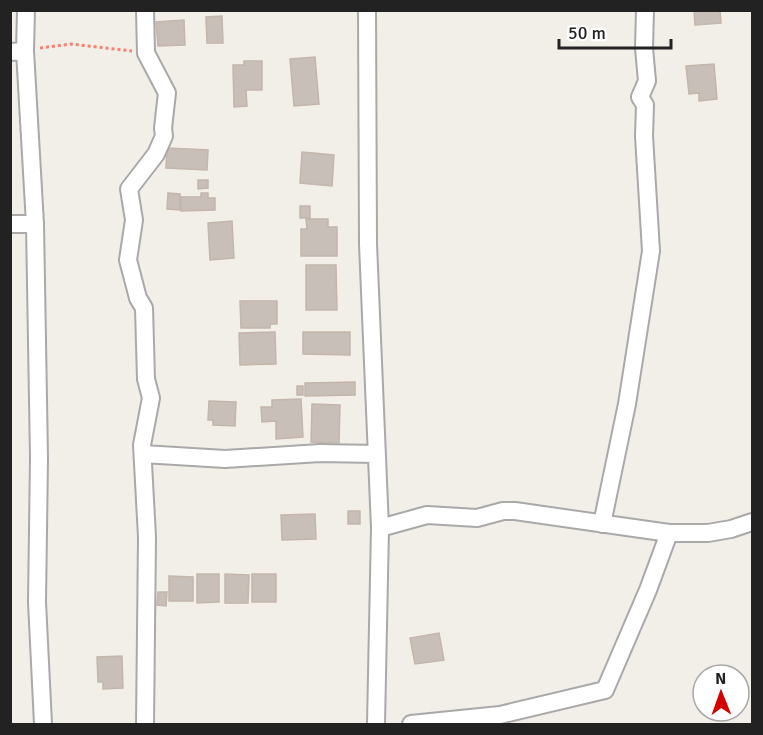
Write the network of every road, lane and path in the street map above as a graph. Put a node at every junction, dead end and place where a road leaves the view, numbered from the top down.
1 (26, 10) edge
2 (146, 10) edge
3 (367, 10) edge
4 (645, 10) edge
5 (18, 52) edge
6 (146, 53) junction
7 (10, 224) edge
8 (35, 224) junction
9 (143, 454) junction
10 (377, 454) junction
11 (753, 522) edge
12 (602, 524) junction
13 (380, 528) junction
14 (669, 533) junction
15 (43, 724) edge
16 (145, 724) edge
17 (376, 724) edge
18 (411, 724) edge

1 - 5 street
2 - 6 street
3 - 10 street
4 - 12 street
5 - 6 path
5 - 8 street
6 - 9 street
7 - 8 street
8 - 15 street
9 - 10 street
9 - 16 street
10 - 13 street
11 - 14 street
12 - 13 street
12 - 14 street
13 - 17 street
14 - 18 street

